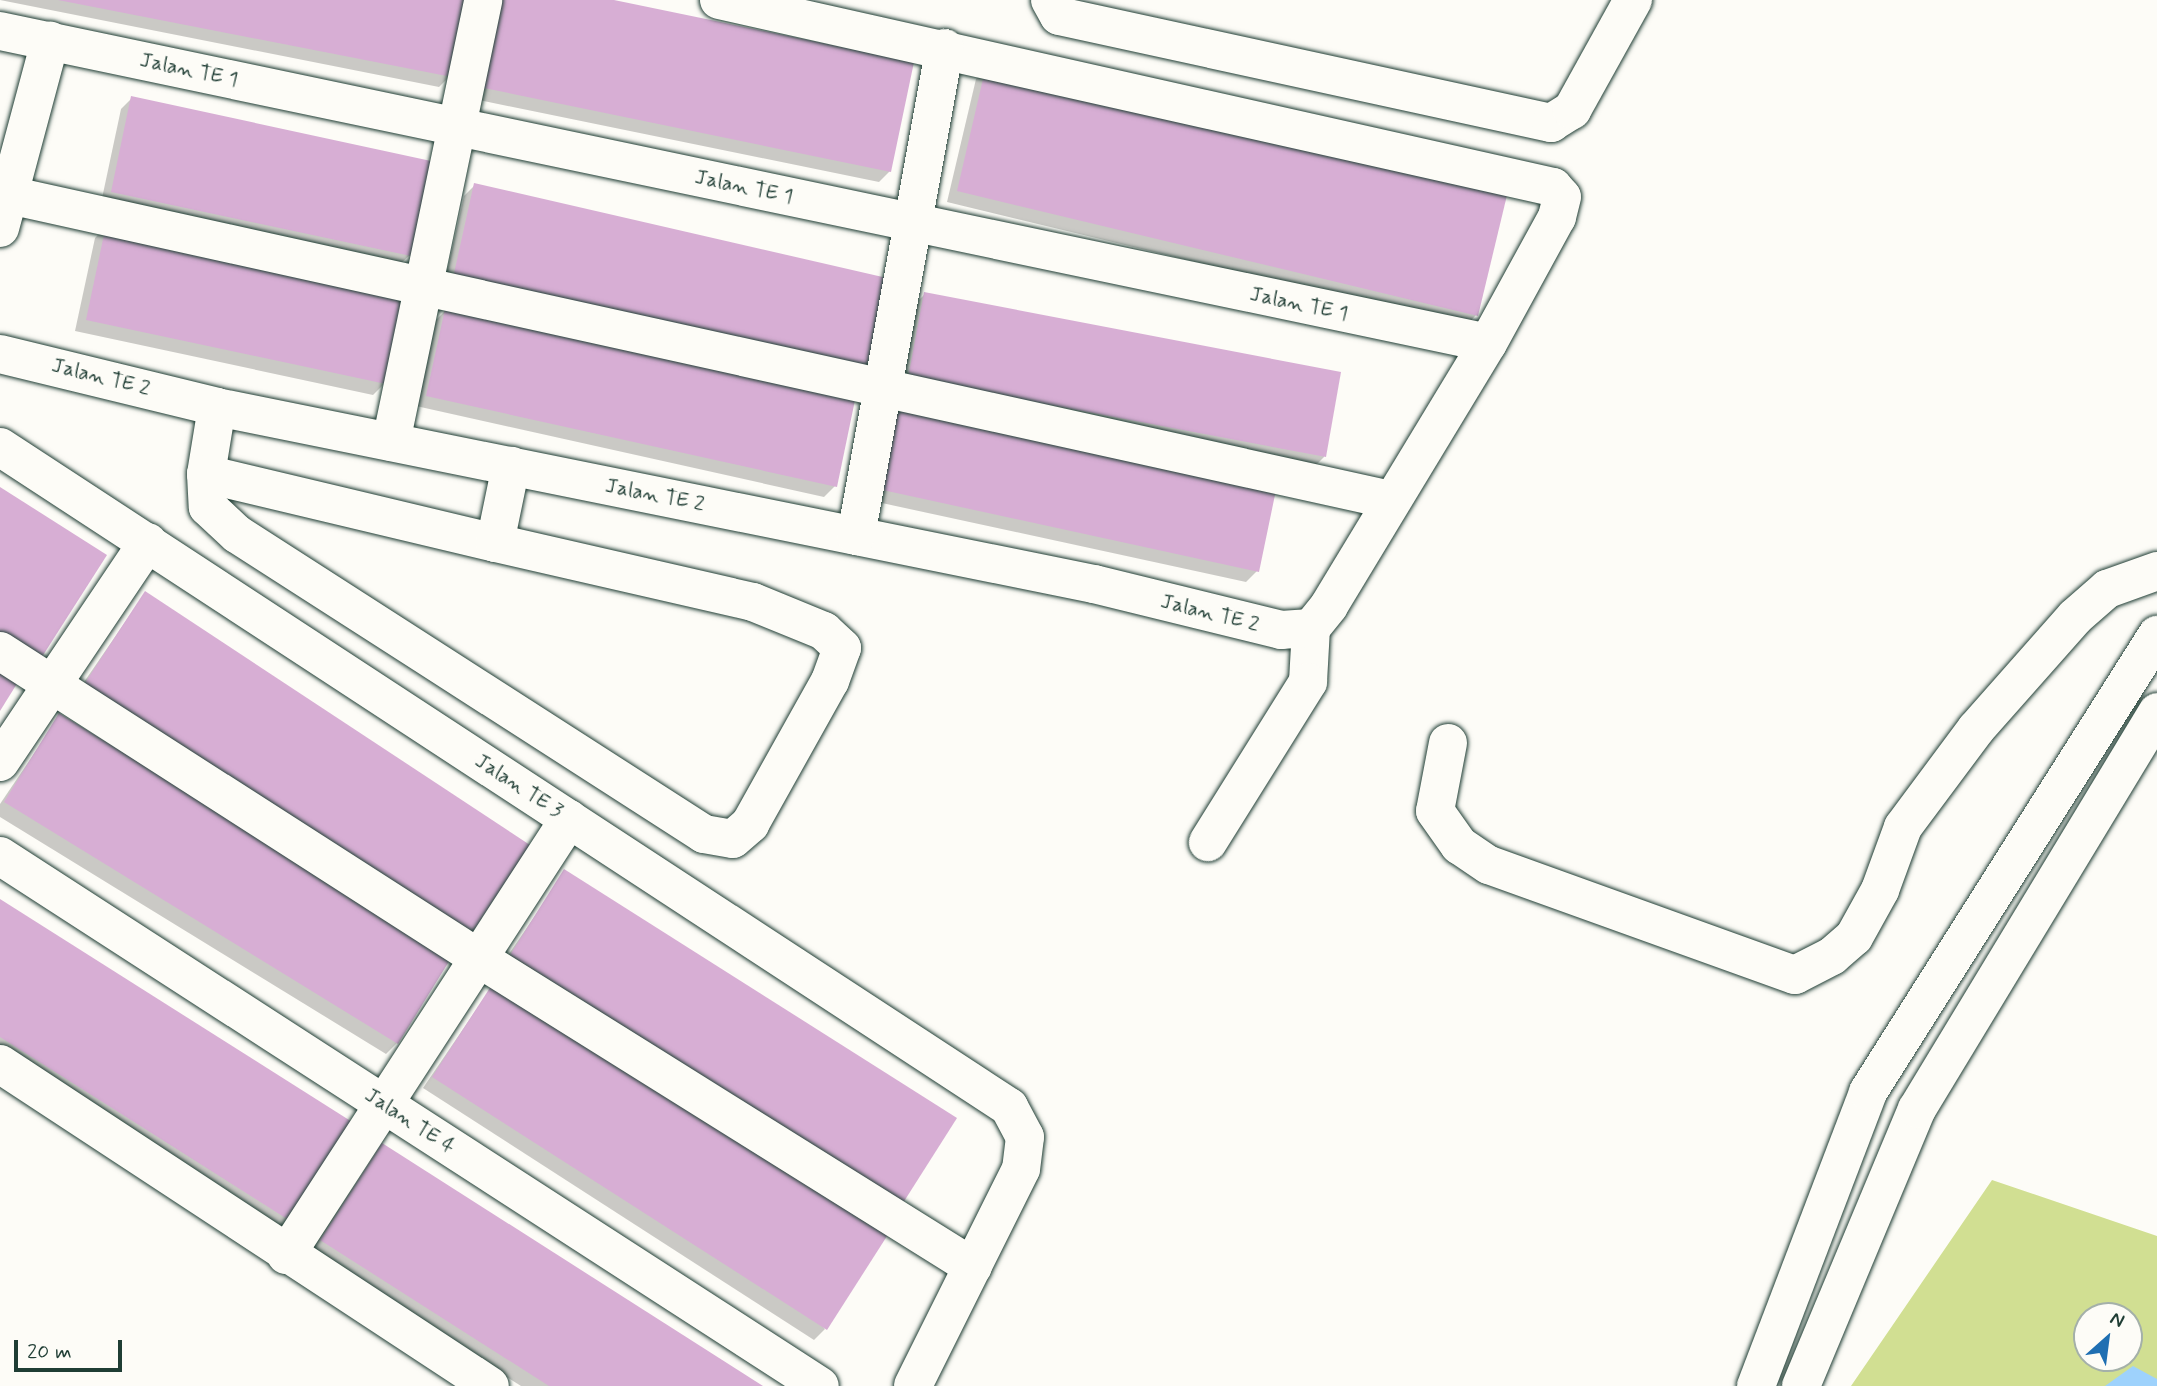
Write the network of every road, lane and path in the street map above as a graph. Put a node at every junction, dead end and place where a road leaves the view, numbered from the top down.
1 (483, 0) edge
2 (719, 0) edge
3 (803, 0) edge
4 (852, 0) edge
5 (1050, 0) edge
6 (1633, 0) edge
7 (0, 31) edge
8 (50, 41) junction
9 (945, 48) junction
10 (457, 126) junction
11 (4, 212) edge
12 (913, 223) junction
13 (423, 286) junction
14 (1488, 343) junction
15 (0, 354) edge
16 (883, 388) junction
17 (217, 407) junction
18 (391, 442) junction
19 (0, 447) edge
20 (511, 466) junction
21 (206, 474) junction
22 (1391, 500) junction
23 (856, 536) junction
24 (148, 542) junction
25 (495, 543) junction
26 (2157, 571) edge
27 (1311, 628) junction
28 (2157, 635) edge
29 (0, 651) edge
30 (52, 684) junction
31 (2157, 712) edge
32 (1448, 743) dead end
33 (0, 762) edge
34 (569, 819) junction
35 (1208, 842) dead end
36 (0, 856) edge
37 (480, 959) junction
38 (0, 1065) edge
39 (386, 1105) junction
40 (286, 1255) junction
41 (972, 1267) junction
42 (490, 1386) edge
43 (820, 1386) edge
44 (913, 1386) edge
45 (1756, 1386) edge
46 (1801, 1386) edge

1 - 10 street
2 - 9 street
3 - 4 street
5 - 6 street
7 - 8 street, Jalan TE 1
8 - 10 street, Jalan TE 1
8 - 11 street
9 - 12 street
9 - 14 street
10 - 12 street, Jalan TE 1
10 - 13 street
11 - 13 street
12 - 14 street, Jalan TE 1
12 - 16 street
13 - 16 street
13 - 18 street
14 - 22 street
15 - 17 street, Jalan TE 2
16 - 22 street
16 - 23 street
17 - 18 street, Jalan TE 2
17 - 21 street
18 - 20 street, Jalan TE 2
19 - 24 street, Jalan TE 3
20 - 23 street, Jalan TE 2
20 - 25 street
21 - 25 street
21 - 25 street
22 - 27 street
23 - 27 street, Jalan TE 2
24 - 30 street
24 - 34 street, Jalan TE 3
26 - 32 street
27 - 35 street
28 - 45 street
29 - 30 street
30 - 33 street
30 - 37 street
31 - 46 street
34 - 37 street
34 - 41 street, Jalan TE 3
36 - 39 street, Jalan TE 4
37 - 39 street
37 - 41 street
38 - 40 street
39 - 40 street
39 - 43 street, Jalan TE 4
40 - 42 street
41 - 44 street

